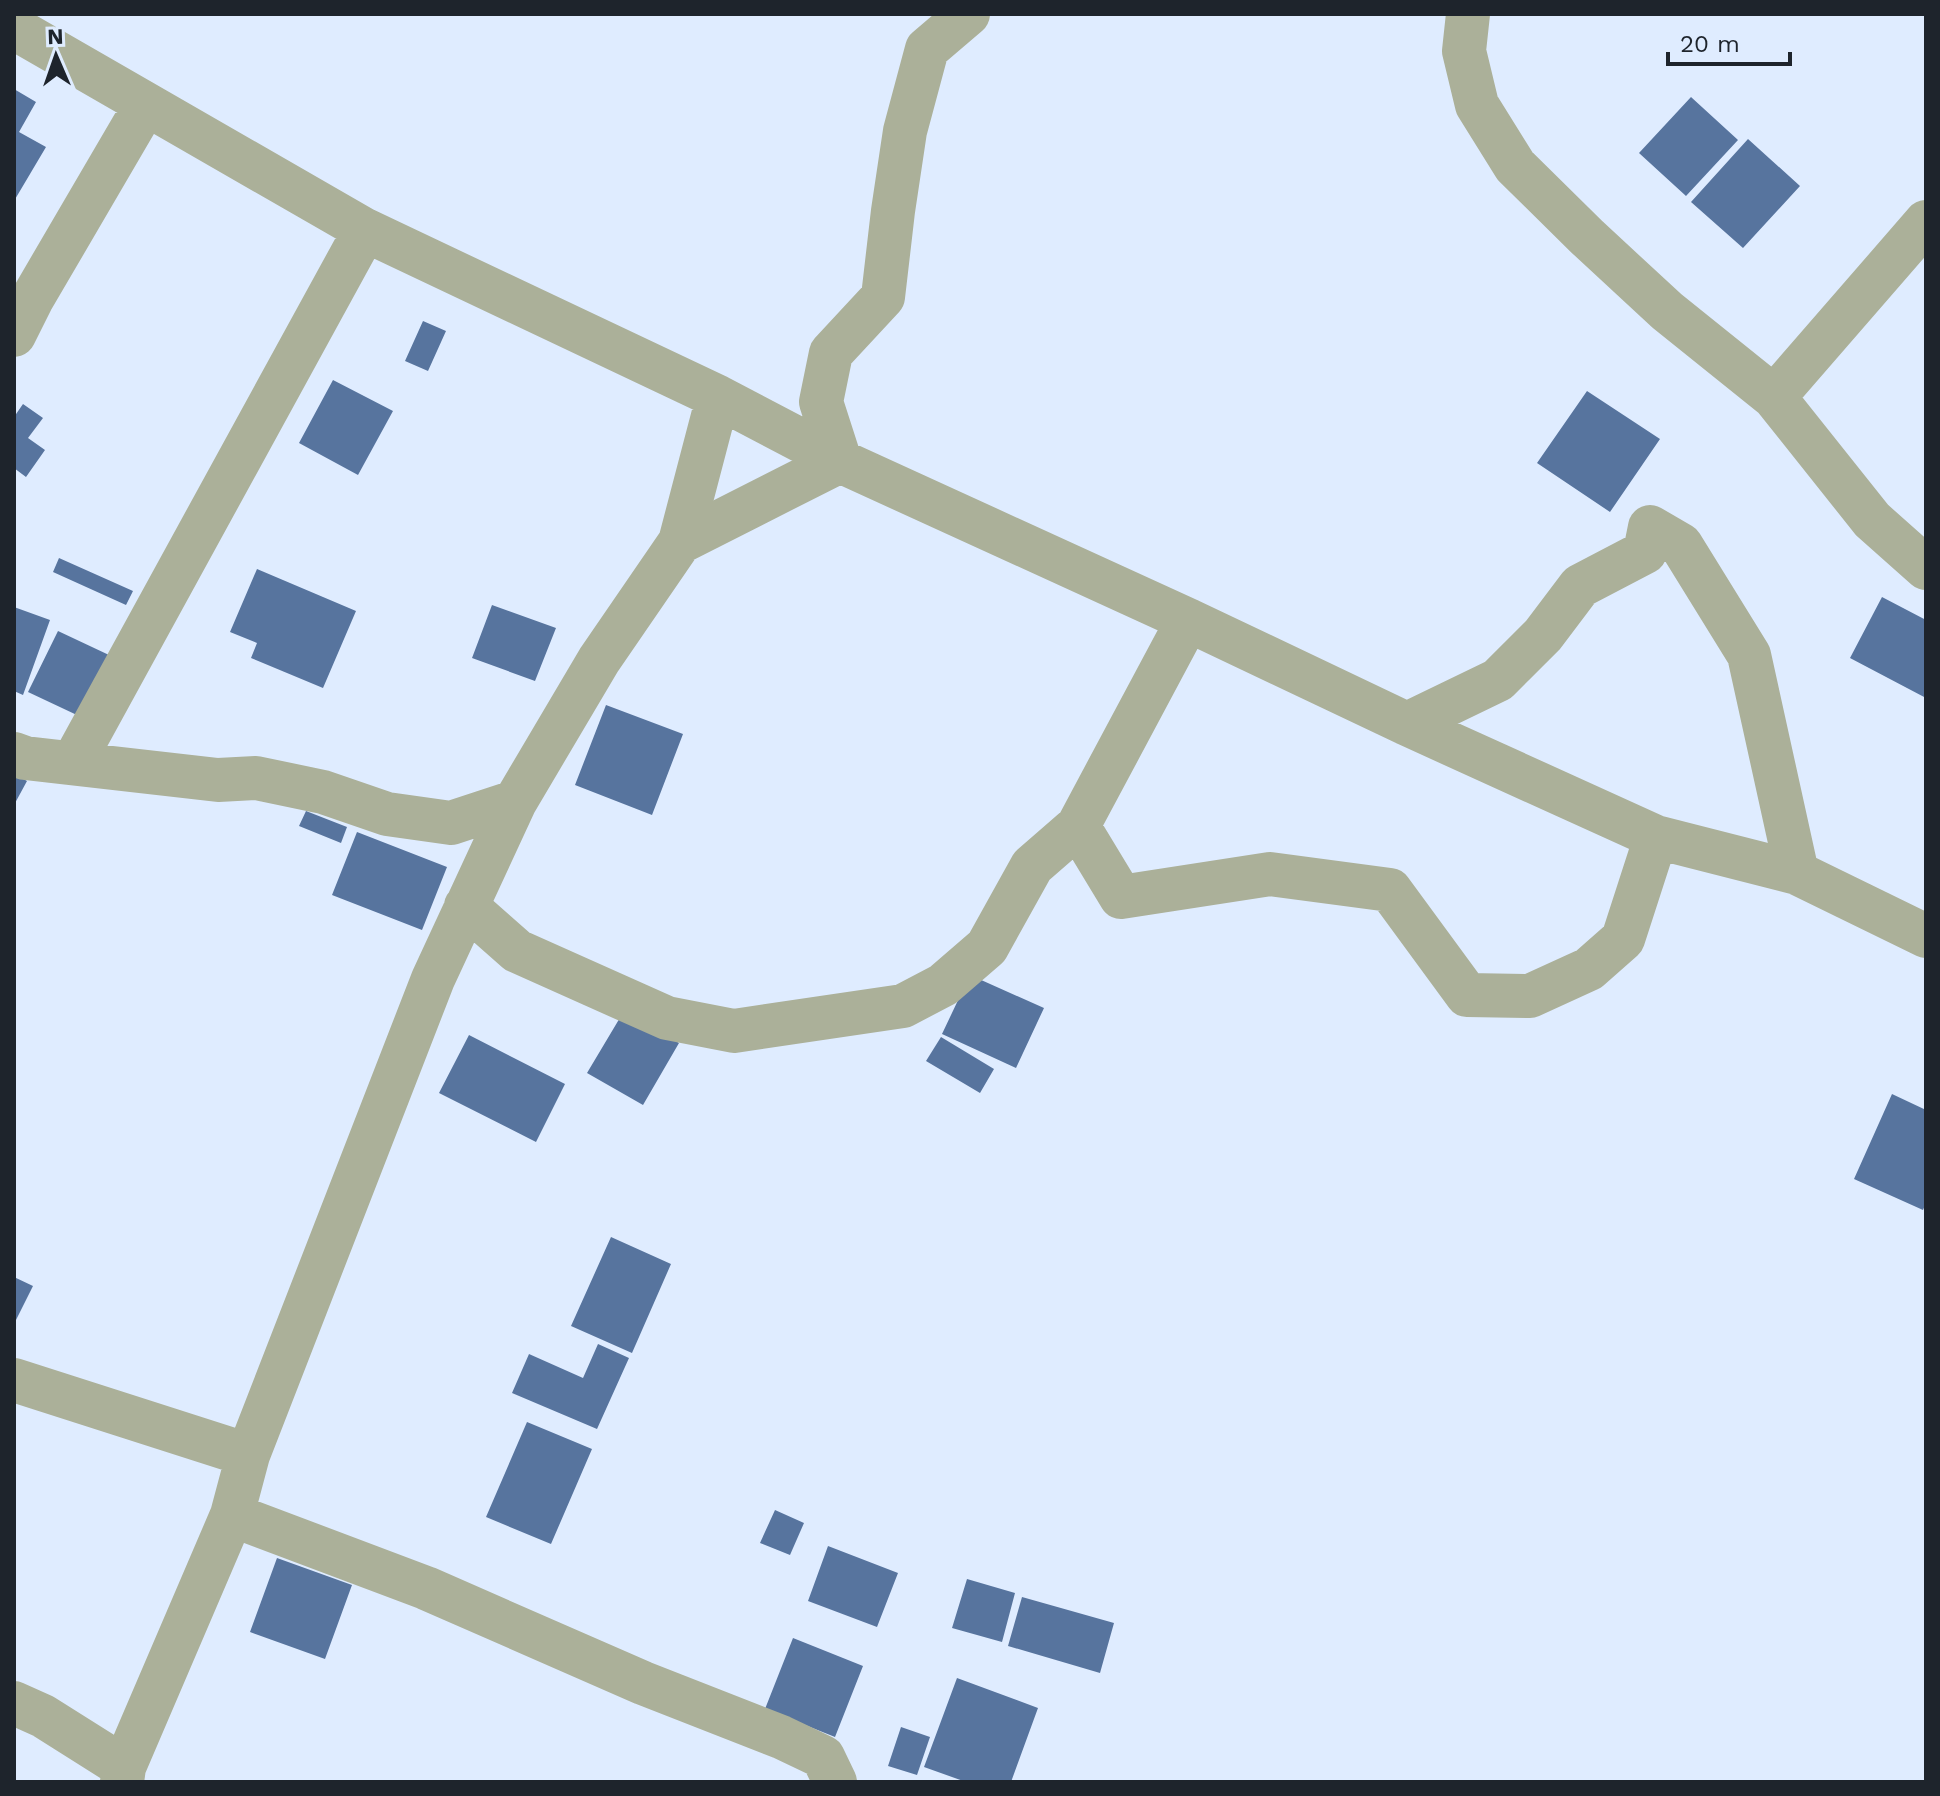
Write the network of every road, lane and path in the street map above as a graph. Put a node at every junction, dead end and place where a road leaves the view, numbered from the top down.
1 (968, 14) edge
2 (1468, 14) edge
3 (14, 28) edge
4 (146, 104) junction
5 (1926, 222) edge
6 (365, 230) junction
7 (14, 335) edge
8 (718, 397) junction
9 (1774, 397) junction
10 (840, 461) junction
11 (680, 542) junction
12 (1926, 568) edge
13 (1188, 620) junction
14 (1407, 724) junction
15 (14, 754) edge
16 (73, 763) junction
17 (515, 802) junction
18 (1078, 826) junction
19 (1656, 837) junction
20 (1797, 873) junction
21 (466, 906) junction
22 (1926, 936) edge
23 (14, 1380) edge
24 (248, 1455) junction
25 (232, 1515) junction
26 (14, 1703) edge
27 (123, 1774) edge
28 (835, 1782) edge

1 - 10 street
2 - 9 street
3 - 4 street
4 - 6 street
4 - 7 street
5 - 9 street
6 - 8 street
6 - 16 street
8 - 10 street
8 - 11 street
9 - 12 street
10 - 11 street
10 - 13 street
11 - 17 street
13 - 14 street
13 - 18 street
14 - 19 street
14 - 20 street
15 - 16 street
16 - 17 street
17 - 21 street
18 - 19 street
18 - 21 street
19 - 20 street
20 - 22 street
21 - 24 street
23 - 24 street
24 - 25 street
25 - 27 street
25 - 28 street
26 - 27 street

